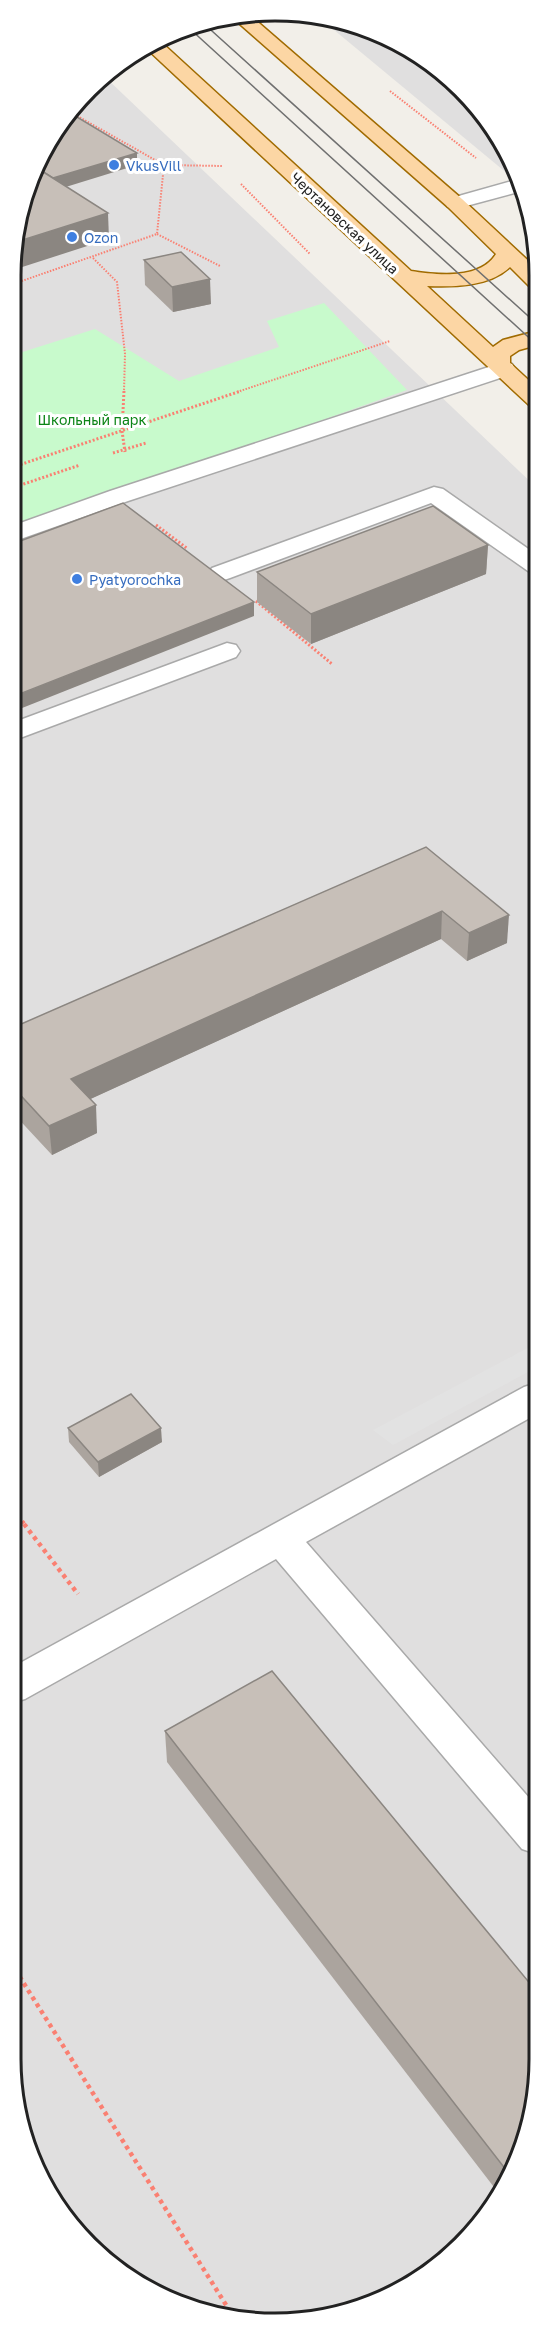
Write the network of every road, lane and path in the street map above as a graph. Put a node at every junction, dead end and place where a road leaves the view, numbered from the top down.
1 (248, 23) edge
2 (159, 49) edge
3 (384, 86) dead end
4 (77, 116) edge
5 (164, 165) junction
6 (223, 166) dead end
7 (512, 182) edge
8 (514, 187) edge
9 (454, 203) junction
10 (157, 234) junction
11 (507, 254) junction
12 (93, 258) junction
13 (220, 266) dead end
14 (529, 275) edge
15 (402, 276) junction
16 (21, 281) edge
17 (390, 340) dead end
18 (529, 340) edge
19 (501, 367) junction
20 (529, 393) edge
21 (122, 431) junction
22 (21, 464) edge
23 (119, 496) junction
24 (21, 532) edge
25 (529, 560) edge
26 (221, 573) joint
27 (227, 651) dead end
28 (332, 664) dead end
29 (21, 730) edge
30 (529, 1401) edge
31 (21, 1520) edge
32 (280, 1538) junction
33 (108, 1633) junction
34 (21, 1681) edge
35 (529, 1827) edge
36 (21, 1979) edge
37 (228, 2309) edge

1 - 9 main road
2 - 15 main road, Чертановская улица
3 - 7 path
4 - 5 path
5 - 6 path
5 - 10 path
8 - 9 lane
9 - 11 main road
10 - 12 path
10 - 13 path
11 - 14 main road
11 - 15 main road
12 - 16 path
12 - 21 path
15 - 19 main road, Чертановская улица
17 - 21 path
18 - 19 main road
19 - 20 main road, Чертановская улица
19 - 23 lane
21 - 22 path
21 - 23 path
23 - 24 lane
25 - 26 lane
26 - 28 path
27 - 29 lane
30 - 32 lane
31 - 33 path
32 - 33 lane
32 - 35 lane
33 - 34 lane
36 - 37 path

